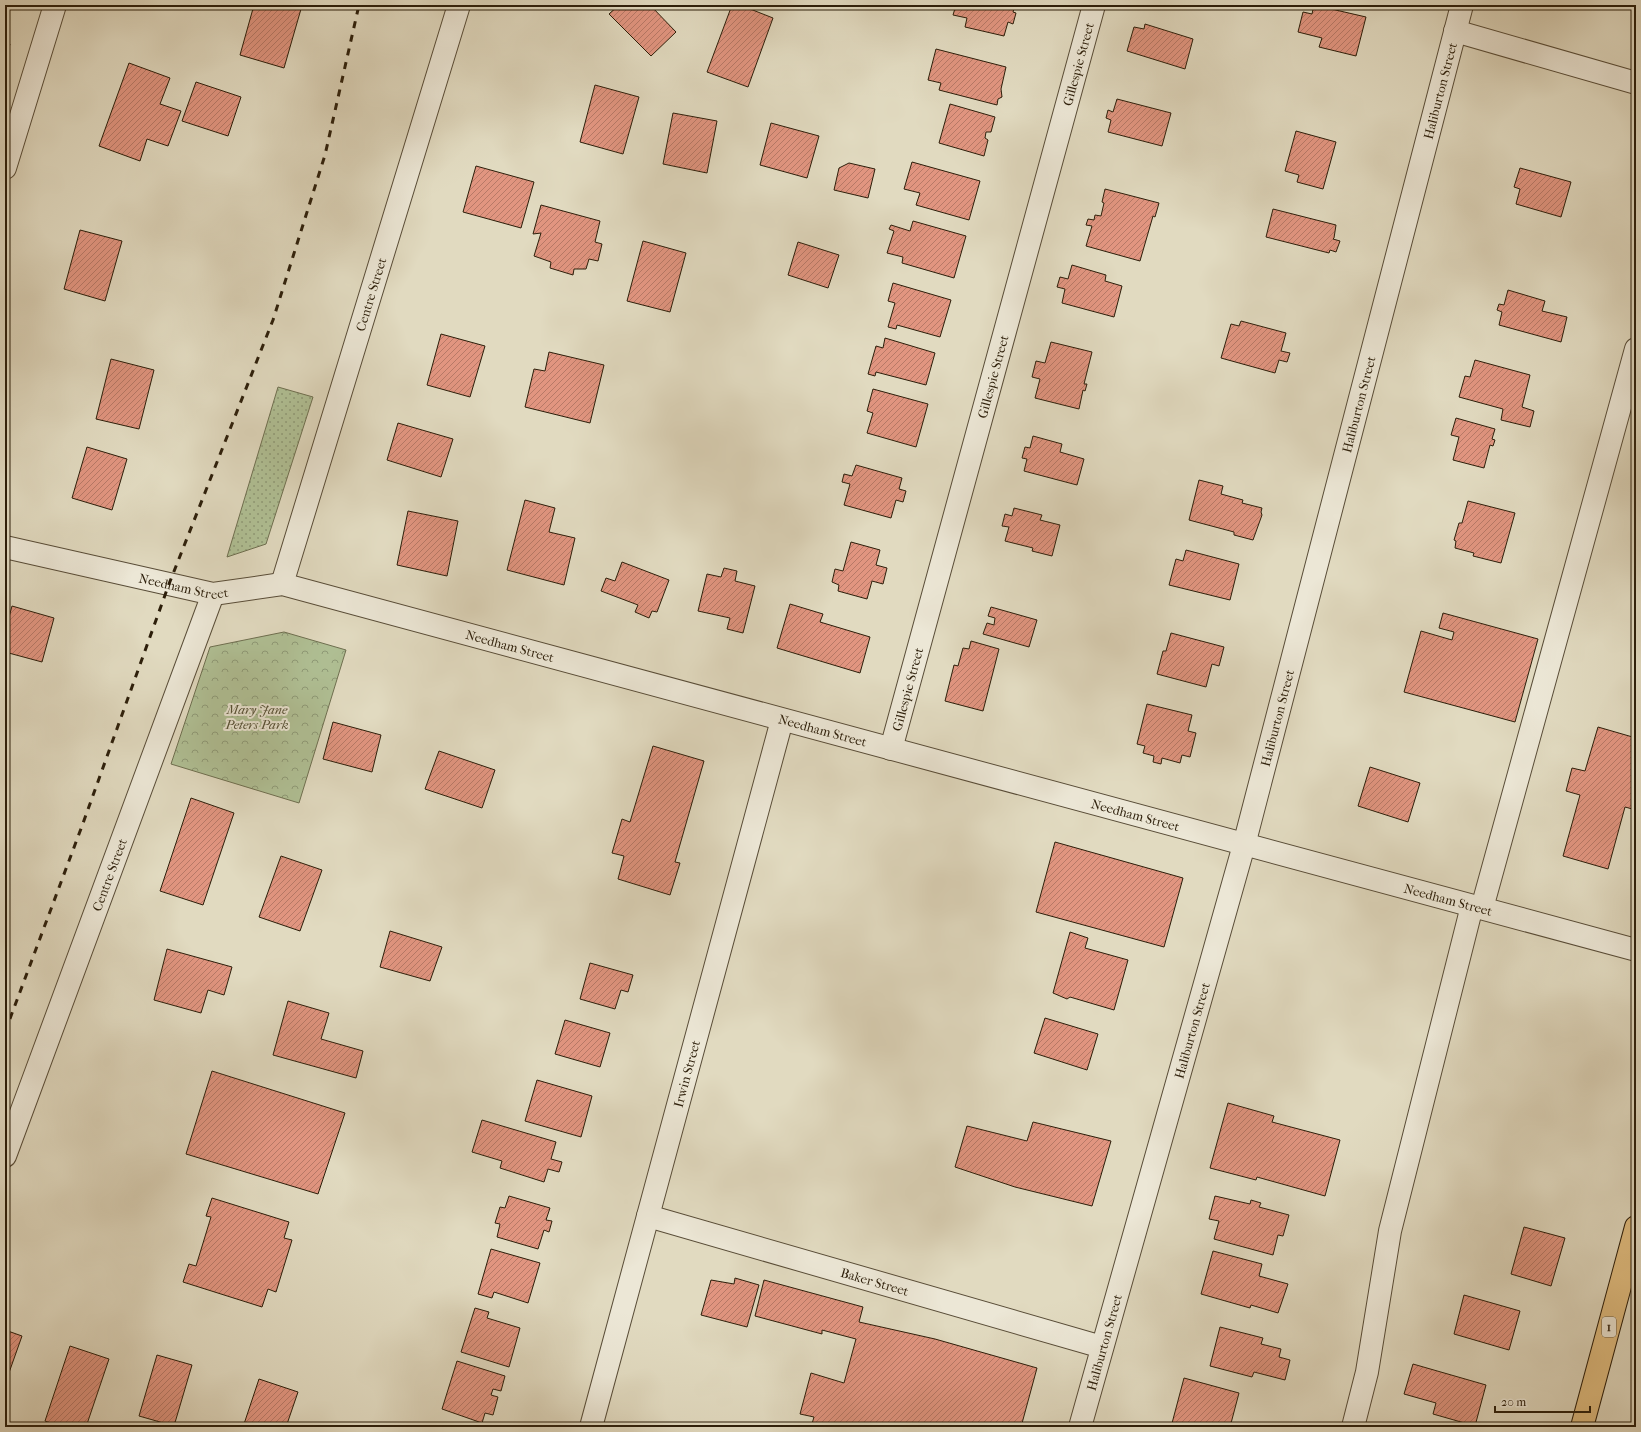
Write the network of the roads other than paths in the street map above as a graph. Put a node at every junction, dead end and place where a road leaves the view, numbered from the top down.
1 (55, 5) edge
2 (459, 5) edge
3 (1094, 5) edge
4 (1462, 5) edge
5 (1455, 31) junction
6 (1636, 83) edge
7 (5, 168) edge
8 (1636, 349) edge
9 (5, 547) edge
10 (282, 584) junction
11 (213, 594) junction
12 (782, 720) junction
13 (892, 749) junction
14 (1244, 845) junction
15 (1477, 907) junction
16 (1636, 950) edge
17 (5, 1156) edge
18 (648, 1216) junction
19 (1636, 1227) edge
20 (1102, 1347) junction
21 (591, 1427) edge
22 (1080, 1427) edge
23 (1353, 1427) edge
24 (1582, 1427) edge

1 - 7 street
2 - 10 street, Centre Street
3 - 13 street, Gillespie Street
4 - 5 street, Haliburton Street
5 - 6 street
5 - 14 street, Haliburton Street
8 - 15 street
9 - 11 street, Needham Street
10 - 11 street, Needham Street
10 - 12 street, Needham Street
11 - 17 street, Centre Street
12 - 13 street, Needham Street
12 - 18 street, Irwin Street
13 - 14 street, Needham Street
14 - 15 street, Needham Street
14 - 20 street, Haliburton Street
15 - 16 street, Needham Street
15 - 23 street
18 - 20 street, Baker Street
18 - 21 street, Irwin Street
19 - 24 highway, 1
20 - 22 street, Haliburton Street

